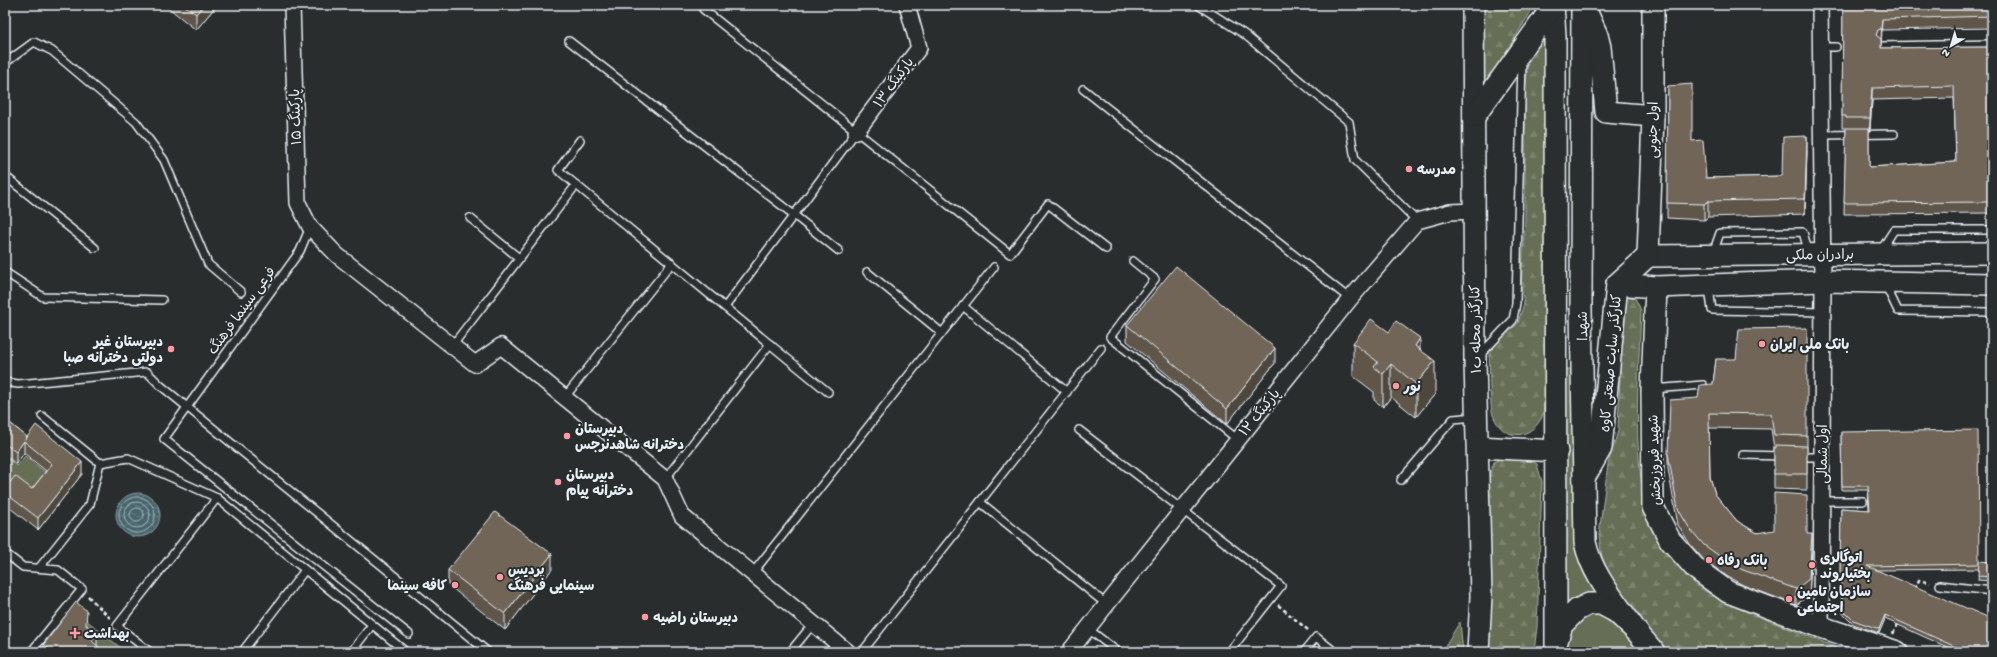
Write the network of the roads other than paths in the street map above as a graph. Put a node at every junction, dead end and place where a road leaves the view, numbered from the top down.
1 (292, 5) edge
2 (707, 5) edge
3 (907, 5) edge
4 (1198, 5) edge
5 (1472, 5) edge
6 (1582, 5) edge
7 (1653, 5) edge
8 (1820, 5) edge
9 (1553, 6) edge
10 (570, 41) dead end
11 (1992, 44) edge
12 (1881, 46) edge
13 (1820, 47) junction
14 (1836, 47) dead end
15 (1522, 50) junction
16 (5, 63) edge
17 (1083, 89) dead end
18 (1653, 116) junction
19 (1474, 117) junction
20 (856, 132) junction
21 (1894, 134) dead end
22 (1821, 135) junction
23 (580, 140) dead end
24 (5, 176) edge
25 (576, 185) junction
26 (1475, 211) junction
27 (794, 215) junction
28 (470, 218) dead end
29 (1417, 222) junction
30 (310, 227) junction
31 (1992, 230) edge
32 (95, 248) dead end
33 (1106, 249) dead end
34 (839, 251) dead end
35 (1879, 253) junction
36 (1992, 253) edge
37 (1815, 254) junction
38 (1648, 256) junction
39 (519, 258) junction
40 (1133, 261) dead end
41 (672, 263) junction
42 (994, 266) dead end
43 (5, 272) edge
44 (867, 272) dead end
45 (1823, 281) junction
46 (1884, 282) junction
47 (1617, 284) junction
48 (1992, 284) edge
49 (1708, 285) junction
50 (1656, 286) junction
51 (241, 292) dead end
52 (1350, 299) junction
53 (162, 300) dead end
54 (725, 306) junction
55 (963, 306) junction
56 (1823, 312) junction
57 (1992, 312) edge
58 (942, 333) junction
59 (770, 344) junction
60 (452, 346) junction
61 (1101, 348) dead end
62 (1475, 361) junction
63 (5, 382) edge
64 (1703, 385) edge
65 (1652, 389) junction
66 (828, 392) dead end
67 (1067, 392) junction
68 (565, 397) junction
69 (187, 406) junction
70 (42, 416) dead end
71 (1477, 417) junction
72 (1079, 430) dead end
73 (1237, 439) junction
74 (1478, 447) junction
75 (1557, 451) junction
76 (1743, 456) dead end
77 (1822, 457) junction
78 (100, 463) junction
79 (1584, 478) junction
80 (665, 479) junction
81 (1401, 480) dead end
82 (217, 498) junction
83 (1822, 501) junction
84 (1863, 501) dead end
85 (980, 502) junction
86 (1182, 509) junction
87 (5, 553) edge
88 (39, 568) junction
89 (305, 570) junction
90 (752, 574) junction
91 (1940, 585) road end
92 (1992, 591) edge
93 (1106, 604) junction
94 (813, 624) junction
95 (372, 625) junction
96 (1821, 627) junction
97 (1087, 628) junction
98 (1637, 632) junction
99 (409, 634) dead end
100 (1555, 648) edge
101 (1891, 650) edge
102 (31, 652) edge
103 (150, 652) edge
104 (242, 652) edge
105 (351, 652) edge
106 (406, 652) edge
107 (488, 652) edge
108 (790, 652) edge
109 (848, 652) edge
110 (862, 652) edge
111 (1069, 652) edge
112 (1118, 652) edge
113 (1229, 652) edge
114 (1304, 652) edge
115 (1335, 652) edge
116 (1478, 652) edge
117 (1654, 652) edge

1 - 30 street, پارکینگ ۱۵
2 - 20 lane
3 - 20 street, پارکینگ ۱۳
4 - 29 lane
5 - 19 main road, کنارگذر محله ب۱
6 - 18 main road
6 - 79 main road, شهدا
7 - 18 main road, اول جنوبی
8 - 13 street
9 - 15 main road
9 - 75 main road, شهدا
10 - 27 lane
11 - 12 lane
13 - 14 lane
13 - 22 street
15 - 19 main road
15 - 62 lane
16 - 51 lane
17 - 52 lane
18 - 38 main road, اول جنوبی
19 - 26 main road, کنارگذر محله ب۱
20 - 27 lane
20 - 33 lane
21 - 22 lane
22 - 37 street
23 - 25 lane
24 - 32 lane
25 - 39 lane
25 - 41 lane
26 - 29 street
26 - 62 main road, کنارگذر محله ب۱
27 - 34 lane
27 - 54 lane
28 - 39 lane
29 - 52 street, پارکینگ ۱۲
30 - 60 street, پارکینگ ۱۵
30 - 69 lane, فرعی سینما فرهنگ
31 - 35 lane
35 - 36 main road, برادران ملکی
35 - 37 main road, برادران ملکی
37 - 38 main road, برادران ملکی
37 - 45 street, اول شمالی
38 - 47 main road, کنارگذر سایت صنعتی کاوه
39 - 60 lane
40 - 73 lane
41 - 54 lane
41 - 68 lane
42 - 55 lane
43 - 53 lane
44 - 58 lane
45 - 46 main road, برادران ملکی
45 - 49 main road, برادران ملکی
45 - 56 street, اول شمالی
46 - 48 main road, برادران ملکی
46 - 57 lane
47 - 50 main road, برادران ملکی
47 - 79 main road, کنارگذر سایت صنعتی کاوه
49 - 50 main road, برادران ملکی
49 - 56 lane
50 - 65 main road, شهید فیروزبخش
52 - 73 street, پارکینگ ۱۲
54 - 59 lane
55 - 58 lane
55 - 67 lane
56 - 77 street, اول شمالی
58 - 90 lane
59 - 66 lane
59 - 80 lane
60 - 68 street, پارکینگ ۱۵
61 - 67 lane
62 - 71 main road, کنارگذر محله ب۱
63 - 69 lane
64 - 65 lane
65 - 96 main road, شهید فیروزبخش
67 - 85 lane
68 - 80 street
69 - 99 lane, فرعی سینما فرهنگ
69 - 107 lane
70 - 78 lane
71 - 74 main road, کنارگذر محله ب۱
71 - 81 lane
72 - 86 lane
73 - 86 street, پارکینگ ۱۲
74 - 75 main road
74 - 116 main road, کنارگذر محله ب۱
75 - 100 main road, شهدا
76 - 77 lane
77 - 83 street, اول شمالی
78 - 82 lane
78 - 88 lane
79 - 98 main road, شهدا
80 - 90 street
82 - 89 lane
82 - 103 lane
83 - 84 lane
83 - 96 street, اول شمالی
85 - 93 lane
85 - 110 lane
86 - 93 street, پارکینگ ۱۲
86 - 113 lane
87 - 88 lane
88 - 102 lane
89 - 95 lane
89 - 104 lane
90 - 94 street
91 - 92 lane
93 - 97 street, پارکینگ ۱۲
94 - 108 lane
94 - 109 street
95 - 105 lane
95 - 106 lane
96 - 101 main road, شهید فیروزبخش
97 - 111 street, پارکینگ ۱۲
97 - 112 lane
98 - 100 main road
98 - 117 main road
114 - 115 lane

